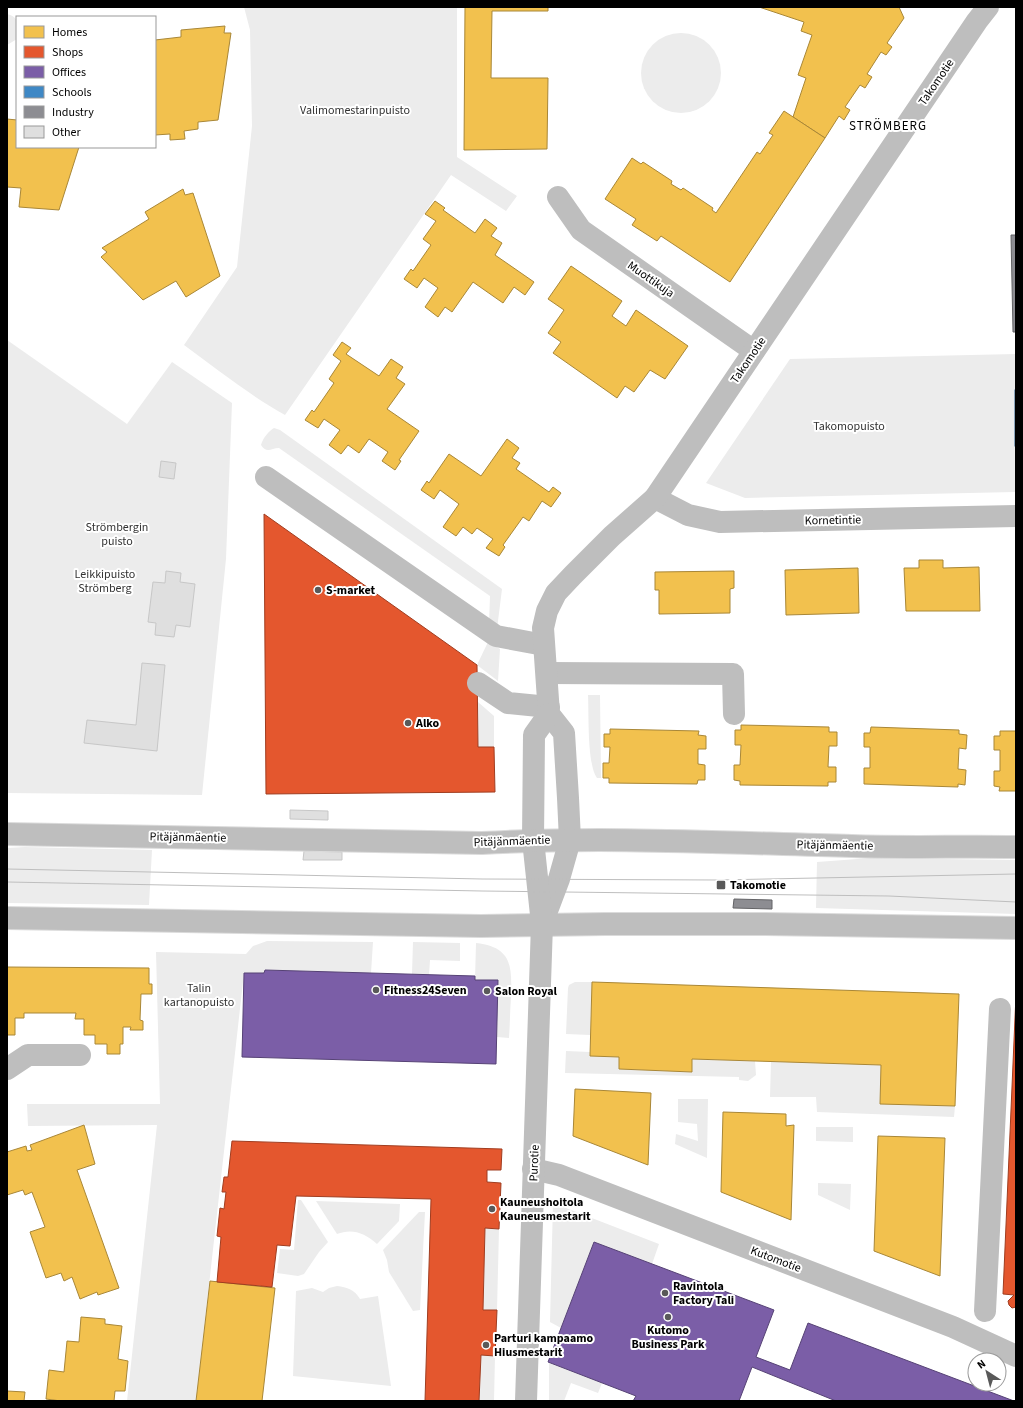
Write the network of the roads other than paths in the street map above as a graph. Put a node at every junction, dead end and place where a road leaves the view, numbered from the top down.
1 (988, 7) edge
2 (558, 197) dead end
3 (754, 351) junction
4 (266, 477) dead end
5 (655, 498) junction
6 (1016, 516) edge
7 (544, 644) junction
8 (547, 673) junction
9 (478, 683) dead end
10 (549, 710) junction
11 (734, 714) dead end
12 (7, 834) edge
13 (533, 840) junction
14 (570, 840) junction
15 (1016, 847) edge
16 (7, 918) edge
17 (542, 924) junction
18 (1016, 928) edge
19 (1000, 1009) dead end
20 (80, 1055) dead end
21 (7, 1069) edge
22 (533, 1169) junction
23 (984, 1311) dead end
24 (1016, 1356) edge
25 (526, 1401) edge

1 - 3 street, Takomotie
2 - 3 street, Muottikuja
3 - 5 street, Takomotie
4 - 7 street
5 - 6 street, Kornetintie
5 - 7 street, Takomotie
7 - 8 street, Takomotie
8 - 10 street, Takomotie
8 - 11 street
9 - 10 street
10 - 13 street
10 - 14 street
12 - 13 street, Pitäjänmäentie
13 - 14 street, Pitäjänmäentie
13 - 17 street
14 - 15 street, Pitäjänmäentie
14 - 17 street
16 - 17 street
17 - 18 street
17 - 22 street, Purotie
19 - 23 street
20 - 21 street
22 - 24 street, Kutomotie
22 - 25 street, Purotie

